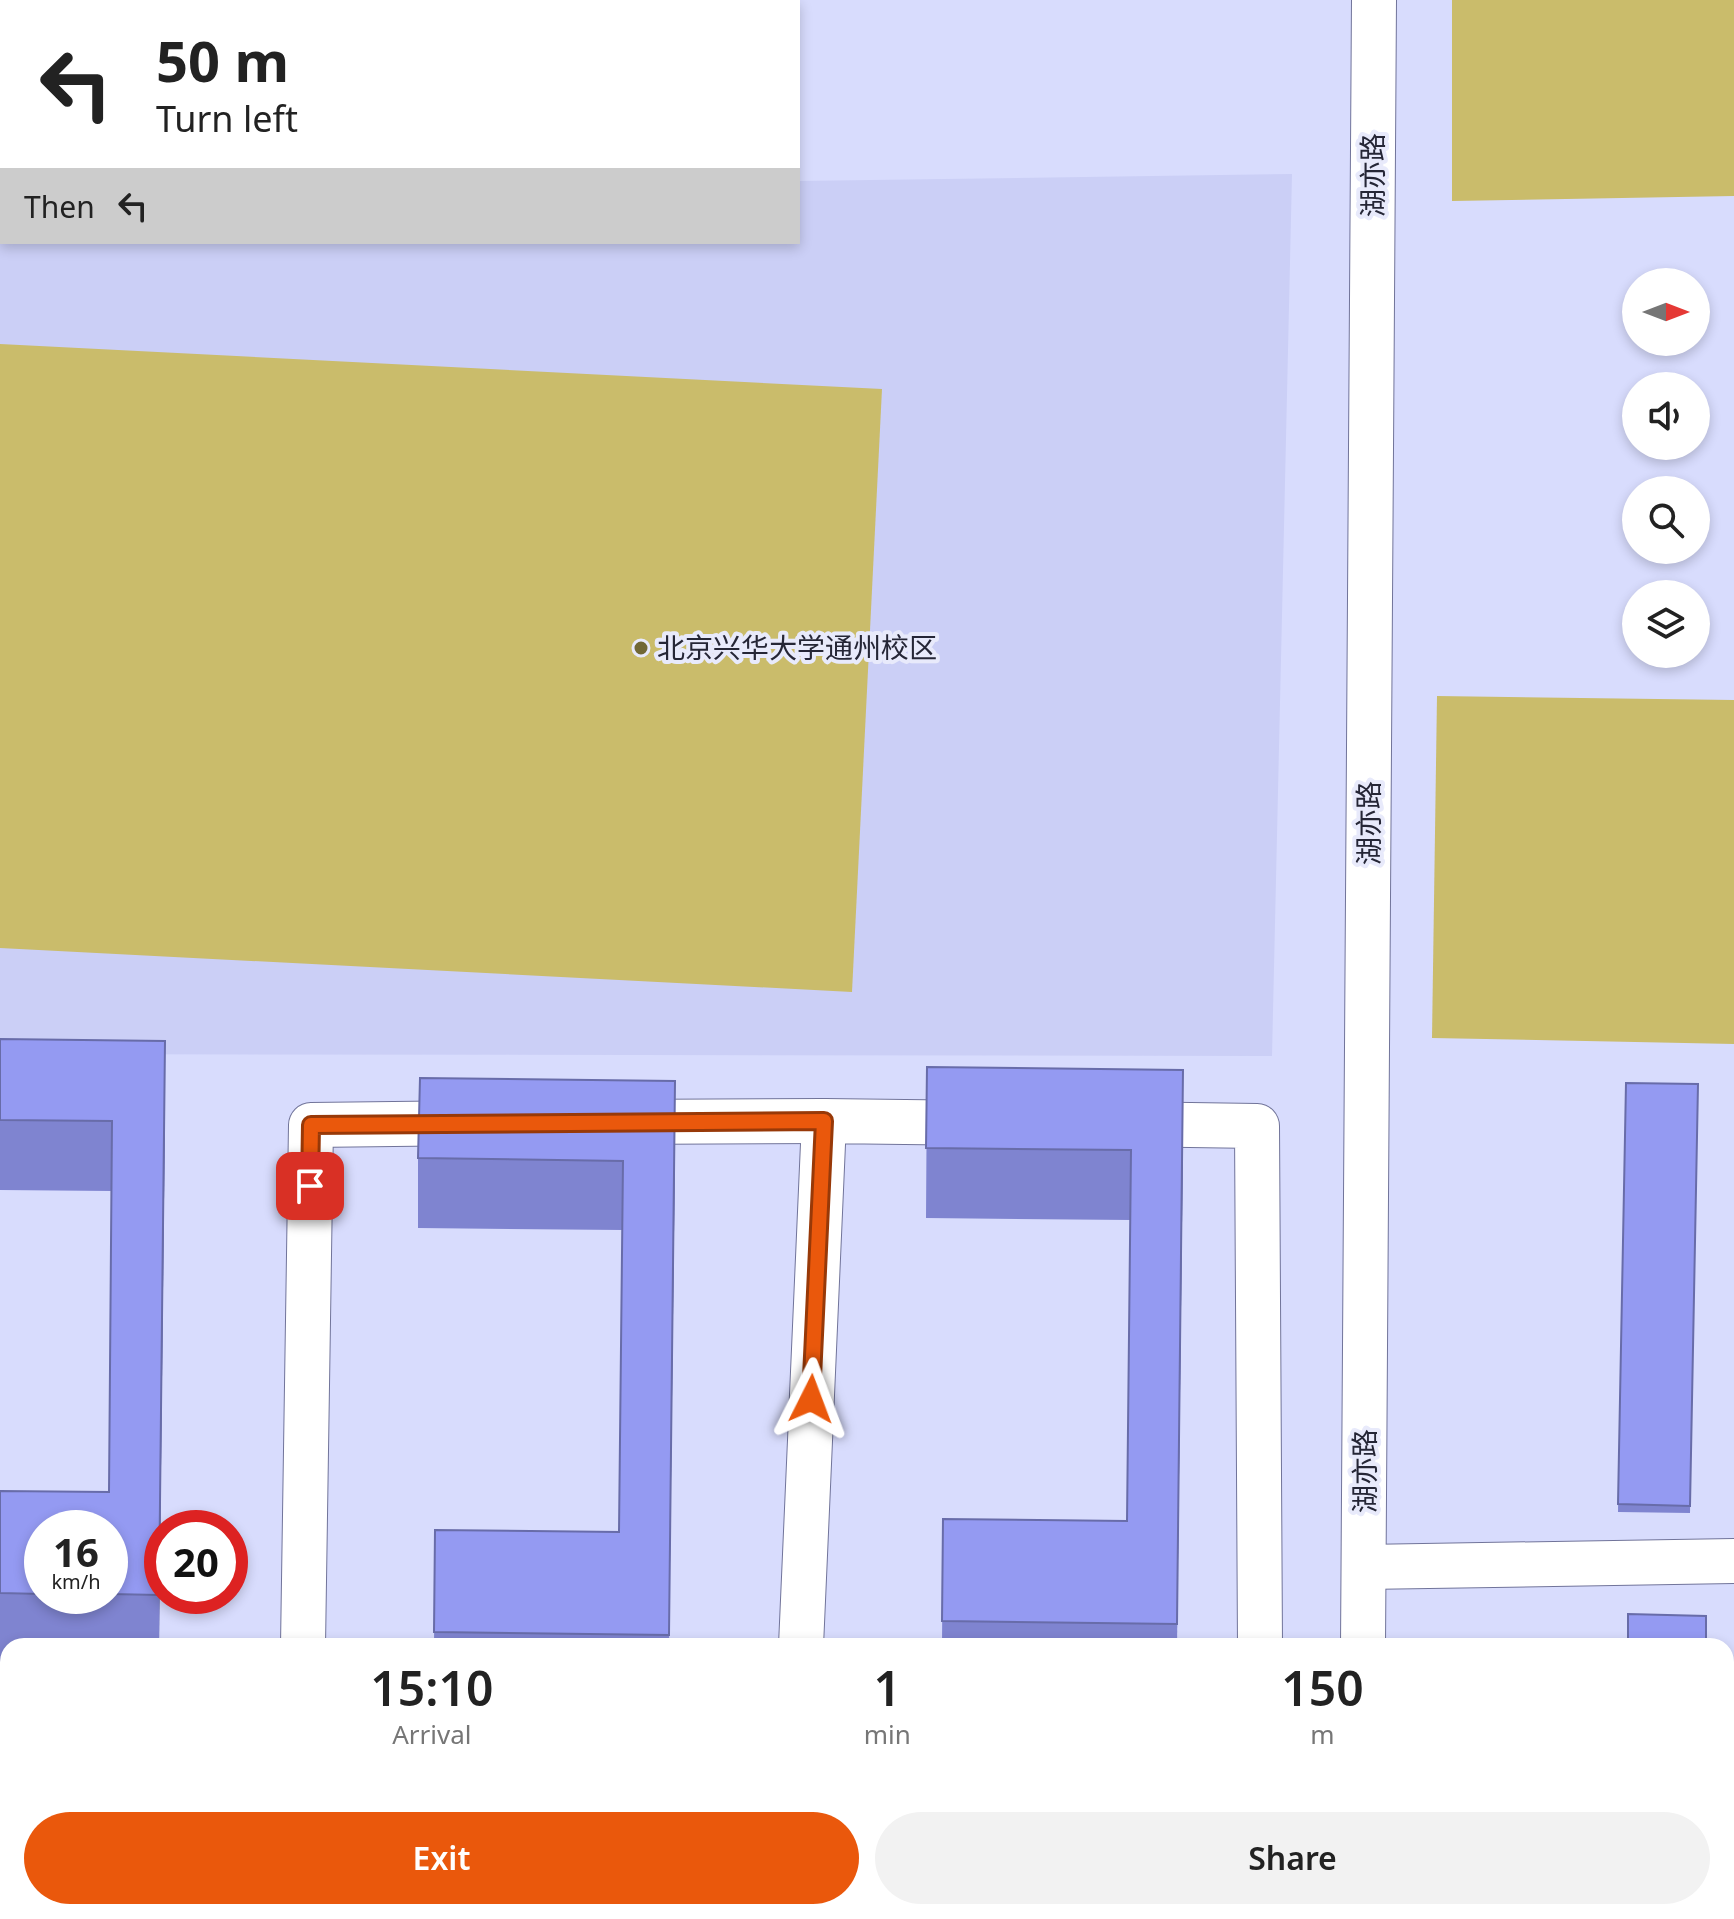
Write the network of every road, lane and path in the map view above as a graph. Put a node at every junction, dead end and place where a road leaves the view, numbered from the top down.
1 (1374, 0) edge
2 (824, 1121) junction
3 (513, 1123) edge
4 (575, 1123) edge
5 (1025, 1123) edge
6 (1087, 1124) edge
7 (1734, 1561) edge
8 (1364, 1567) junction
9 (303, 1638) edge
10 (801, 1638) edge
11 (1260, 1638) edge
12 (1363, 1638) edge

1 - 8 street, 湖亦路
2 - 4 street
2 - 5 street
2 - 10 street
3 - 9 street
6 - 11 street
7 - 8 street
8 - 12 street, 湖亦路

